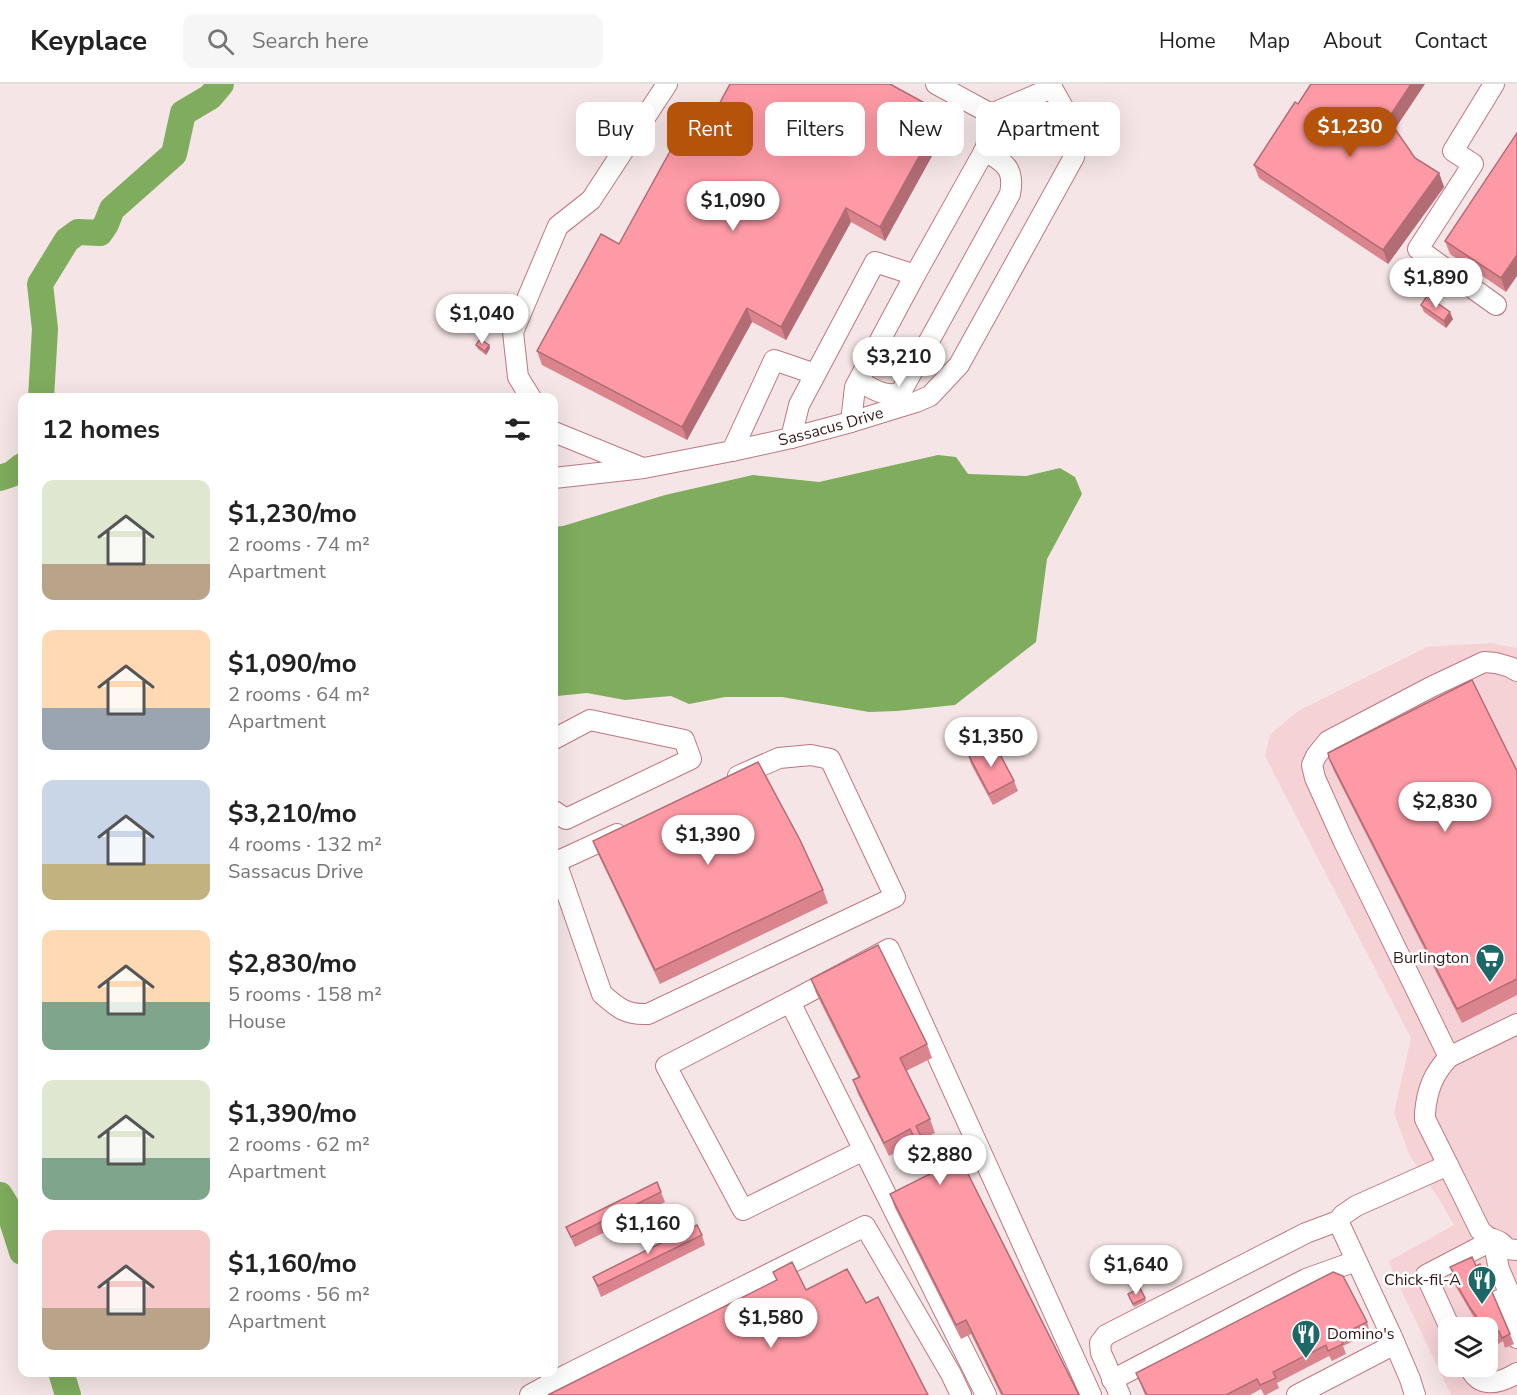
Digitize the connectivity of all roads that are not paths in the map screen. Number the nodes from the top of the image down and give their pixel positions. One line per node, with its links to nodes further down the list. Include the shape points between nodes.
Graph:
1 (667, 84): 13 (street, via 591,200 558,226 513,332 518,377)
2 (936, 84): 6 (street)
3 (1494, 84): 10 (street, via 1453,151 1473,164 1418,249)
4 (1051, 86): 5 (street); 14 (street, Sassacus Drive, via 1073,129 1074,157 959,365 924,400)
5 (1017, 102)
6 (976, 106)
7 (981, 156): 9 (street)
8 (993, 156): 12 (street, via 1009,168 1010,194 901,392 882,393)
9 (915, 275): 11 (street, via 875,262); 12 (street)
10 (1496, 304)
11 (815, 374): 16 (street, via 799,405); 17 (street, via 774,360)
12 (859, 381): 14 (street)
13 (528, 393)
14 (851, 422): 16 (street, Sassacus Drive)
15 (558, 434): 18 (street)
16 (791, 438): 17 (street, Sassacus Drive)
17 (732, 451): 18 (street, Sassacus Drive)
18 (644, 468): 19 (street, Sassacus Drive)
19 (558, 478)
20 (1517, 671): 29 (street, via 1484,662 1328,741 1312,765 1343,840)
21 (558, 737): 23 (street, via 590,720 684,740 691,759 566,819)
22 (726, 783): 26 (street, via 779,758 812,755 830,759 895,897 648,1014 636,1014 616,1007 602,994)
23 (558, 814)
24 (630, 827): 25 (street)
25 (558, 860)
26 (558, 869)
27 (790, 1002): 30 (street); 30 (street, via 666,1066 743,1210); 48 (street, via 890,949)
28 (1517, 1024): 29 (street)
29 (1449, 1058): 31 (street, via 1432,1079 1425,1113)
30 (864, 1150): 47 (street)
31 (1448, 1165): 32 (street, via 1356,1206); 33 (street, via 1480,1230)
32 (1338, 1221): 34 (street); 44 (street, via 1306,1233 1106,1335 1100,1343 1101,1353)
33 (1500, 1246): 35 (street); 36 (street, via 1426,1275); 37 (street, via 1443,1274 1441,1283); 38 (street, via 1492,1276)
34 (1356, 1261): 39 (street); 44 (street, via 1306,1279)
35 (1517, 1311)
36 (1445, 1317)
37 (1457, 1317)
38 (1517, 1338)
39 (1395, 1344): 49 (street); 50 (street)
40 (1517, 1360): 41 (street)
41 (1498, 1370)
42 (1517, 1372): 43 (street, via 1487,1383)
43 (1476, 1377)
44 (1116, 1388)
45 (530, 1395): 46 (street, via 865,1226)
46 (961, 1395)
47 (986, 1395)
48 (1091, 1395)
49 (1297, 1395)
50 (1415, 1395)

